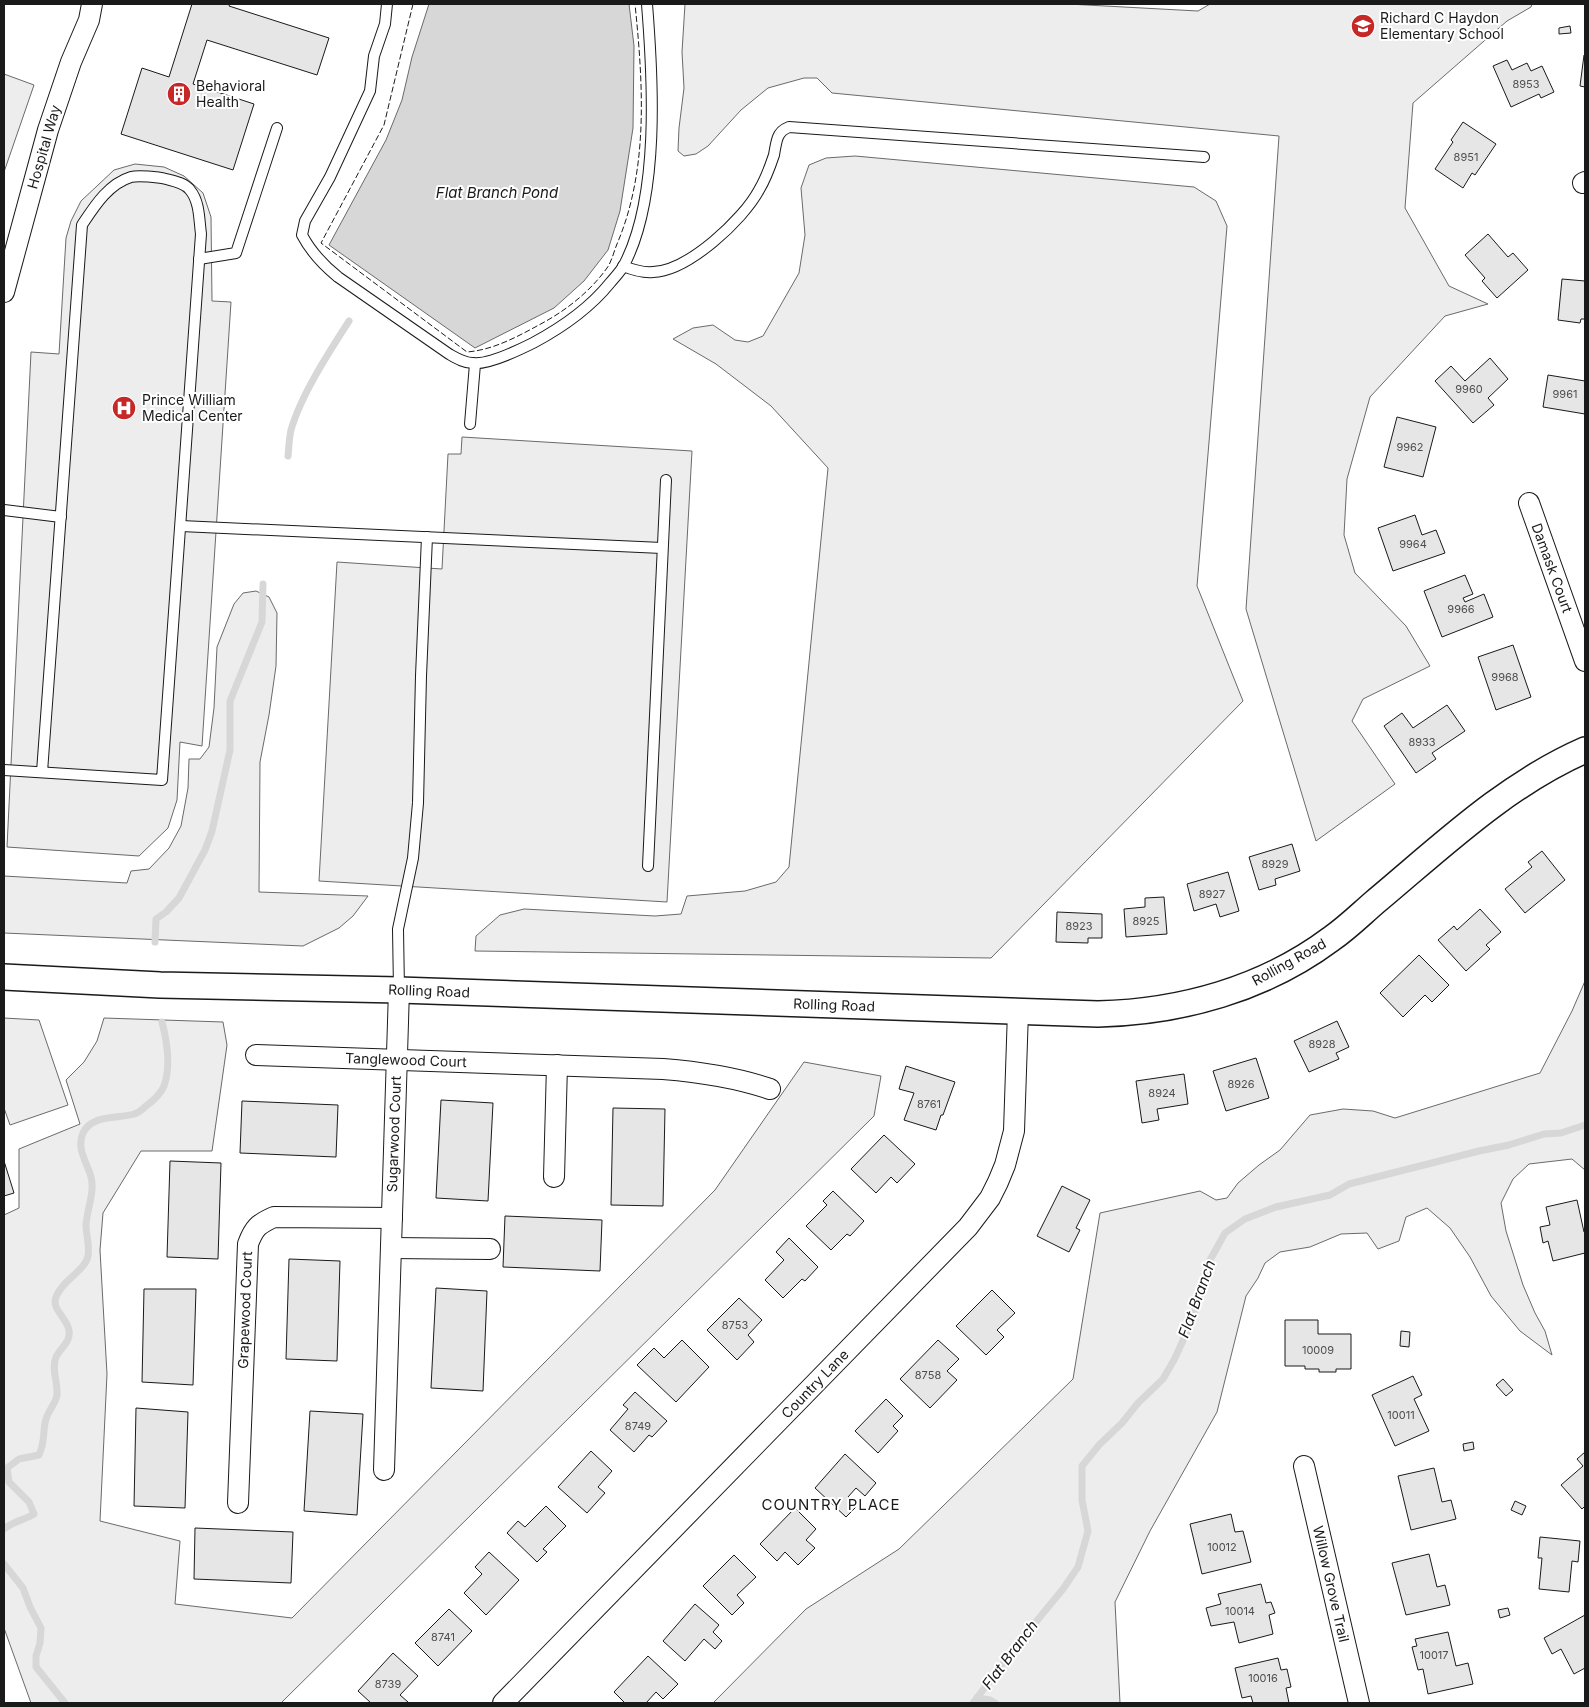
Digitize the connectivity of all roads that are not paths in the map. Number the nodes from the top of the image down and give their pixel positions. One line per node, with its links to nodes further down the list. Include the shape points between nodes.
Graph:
1 (92, 4): 8 (street, Hospital Way, via 48,130)
2 (387, 4): 9 (lane, via 385,24 374,56 370,91 330,177 305,220 302,235 320,263 338,277 449,354)
3 (648, 4): 7 (lane, via 651,127 648,171 642,211)
4 (277, 128): 6 (lane, via 236,253)
5 (1204, 157): 7 (lane, via 789,127 778,137 759,190 733,224 674,267 654,272)
6 (199, 259): 14 (lane, via 201,234 197,201 189,188 177,182 132,177 114,186 95,204 82,225); 15 (lane)
7 (624, 266): 9 (lane, via 597,299 570,322 513,353)
8 (4, 289)
9 (475, 364): 10 (lane)
10 (470, 424)
11 (666, 480): 17 (lane)
12 (1529, 503): 18 (street, Damask Court)
13 (4, 510): 14 (lane)
14 (61, 517): 21 (lane)
15 (181, 526): 16 (lane); 21 (lane, via 162,780)
16 (427, 537): 17 (lane); 24 (lane, via 418,803 413,858 398,929)
17 (662, 548): 22 (lane)
18 (1585, 660)
19 (1585, 750): 25 (street, Rolling Road, via 1523,783 1480,813 1331,939 1292,964 1251,984 1198,1001 1125,1013)
20 (4, 770): 21 (lane)
21 (42, 772)
22 (648, 866)
23 (4, 977): 24 (street, Rolling Road, via 160,985)
24 (399, 990): 25 (street, Rolling Road); 27 (street, Sugarwood Court)
25 (1018, 1011): 37 (street, Country Lane, via 1014,1130 1005,1165 980,1212)
26 (256, 1055): 27 (street, Tanglewood Court)
27 (396, 1060): 28 (street, Tanglewood Court); 31 (street, Sugarwood Court)
28 (557, 1065): 29 (street, Tanglewood Court, via 694,1072); 30 (street)
29 (770, 1089)
30 (554, 1177)
31 (392, 1218): 32 (street, Sugarwood Court); 36 (street, Grapewood Court, via 274,1217 253,1231 248,1244)
32 (391, 1248): 33 (street); 35 (street, Sugarwood Court)
33 (490, 1249)
34 (1304, 1466): 38 (street, Willow Grove Trail)
35 (384, 1470)
36 (238, 1503)
37 (503, 1703)
38 (1359, 1703)

